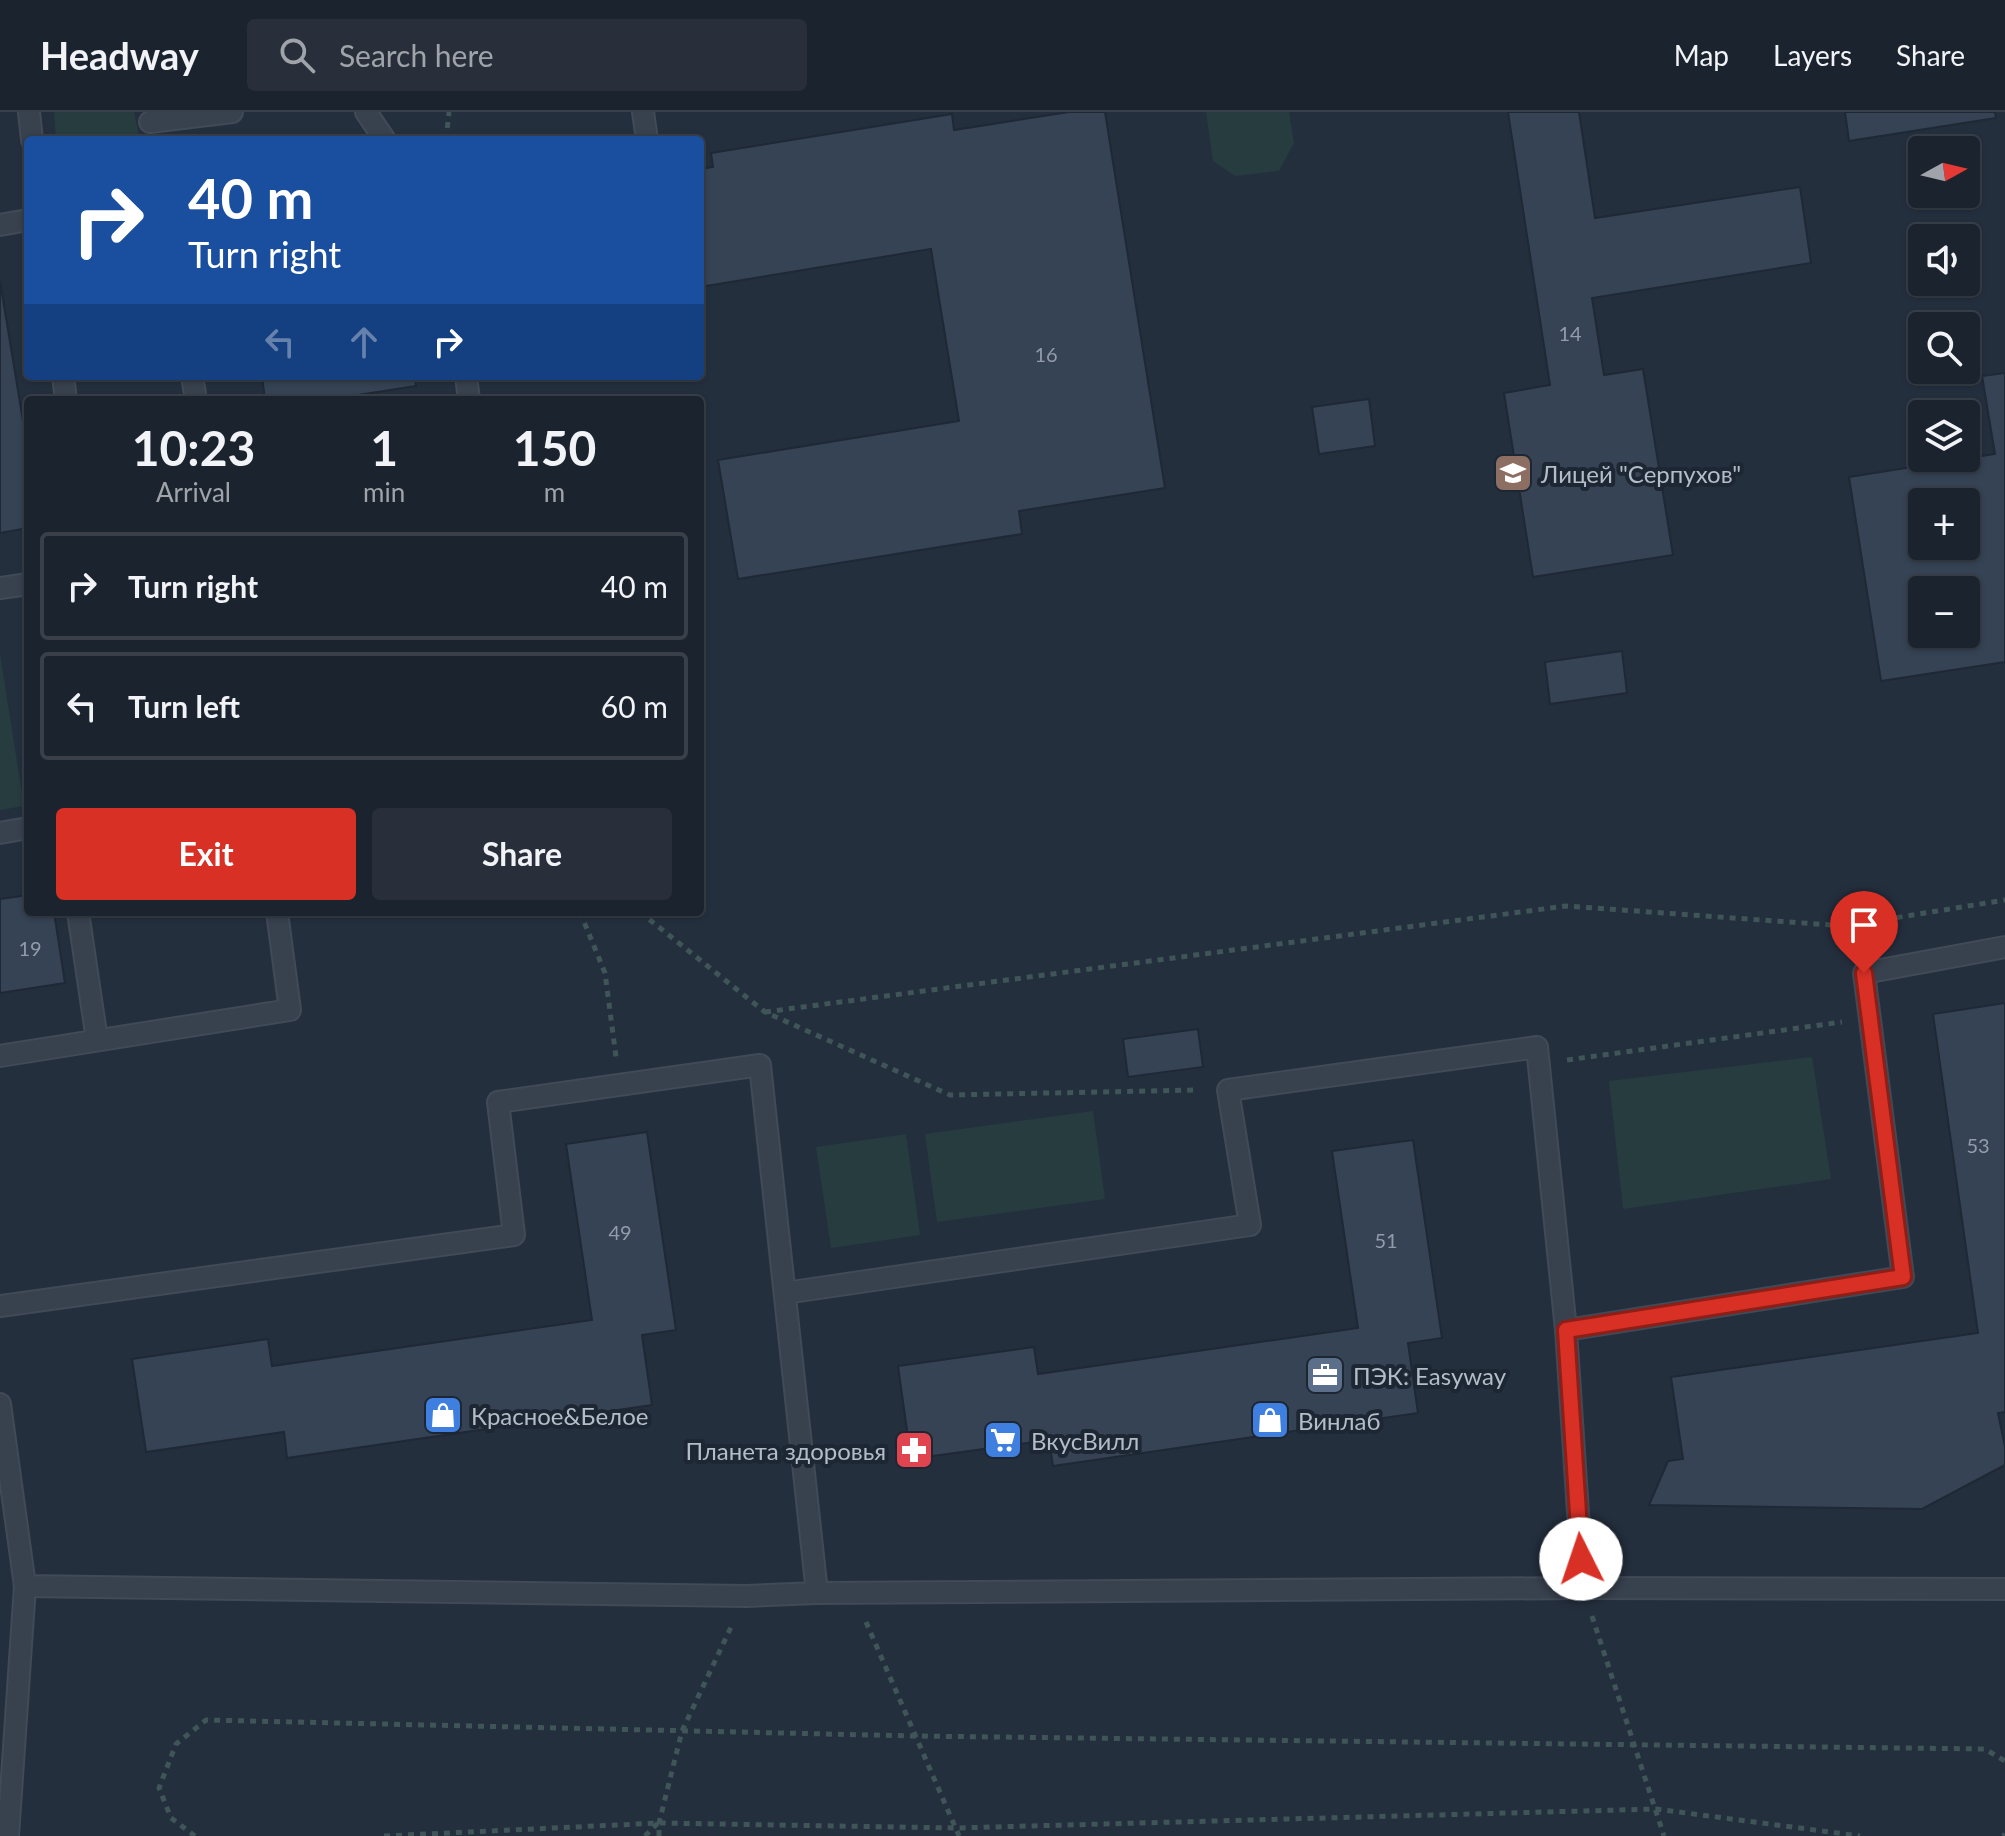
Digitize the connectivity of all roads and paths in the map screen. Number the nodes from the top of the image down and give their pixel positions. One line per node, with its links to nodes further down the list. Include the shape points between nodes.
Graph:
1 (29, 112): 7 (lane)
2 (232, 112): 6 (lane)
3 (366, 112): 8 (lane)
4 (449, 112): 9 (path)
5 (643, 112): 10 (lane)
6 (150, 125)
7 (32, 136)
8 (382, 136)
9 (446, 136)
10 (646, 136)
11 (24, 221): 12 (lane)
12 (0, 225)
13 (24, 585): 14 (lane)
14 (0, 588)
15 (24, 829): 16 (lane)
16 (0, 833)
17 (2005, 900): 23 (path, via 1845,926 1566,906)
18 (79, 916): 25 (lane)
19 (278, 916): 25 (lane, via 290,1010)
20 (582, 916): 28 (path, via 605,973)
21 (645, 916): 23 (path)
22 (2005, 947): 24 (lane, via 1864,973)
23 (765, 1012): 29 (path, via 950,1095)
24 (1871, 1018): 27 (path); 32 (lane, via 1903,1277)
25 (97, 1040): 26 (lane)
26 (0, 1056)
27 (1538, 1064): 29 (lane, via 1537,1047); 32 (lane)
28 (620, 1085): 30 (lane, via 760,1065); 31 (lane, via 498,1102 514,1235)
29 (1228, 1090): 30 (lane, via 1250,1225)
30 (785, 1293): 38 (lane)
31 (0, 1306)
32 (1566, 1330): 35 (lane)
33 (0, 1404): 34 (lane)
34 (25, 1586): 39 (lane); 47 (lane)
35 (1583, 1588): 36 (lane); 37 (lane); 42 (path)
36 (2005, 1589)
37 (853, 1592): 38 (lane); 41 (path)
38 (817, 1593): 39 (lane)
39 (747, 1596): 40 (path)
40 (682, 1731): 41 (path); 45 (path); 48 (path, via 206,1720 176,1744 159,1788 171,1818)
41 (915, 1736): 42 (path); 46 (path)
42 (1632, 1743): 43 (path, via 1985,1749); 44 (path)
43 (2005, 1761)
44 (1656, 1809): 46 (path); 53 (path); 54 (path)
45 (659, 1823): 46 (path); 49 (path); 50 (path); 51 (path)
46 (956, 1828): 52 (path)
47 (8, 1836)
48 (195, 1836)
49 (384, 1836)
50 (645, 1836)
51 (659, 1836)
52 (959, 1836)
53 (1664, 1836)
54 (1860, 1836)

